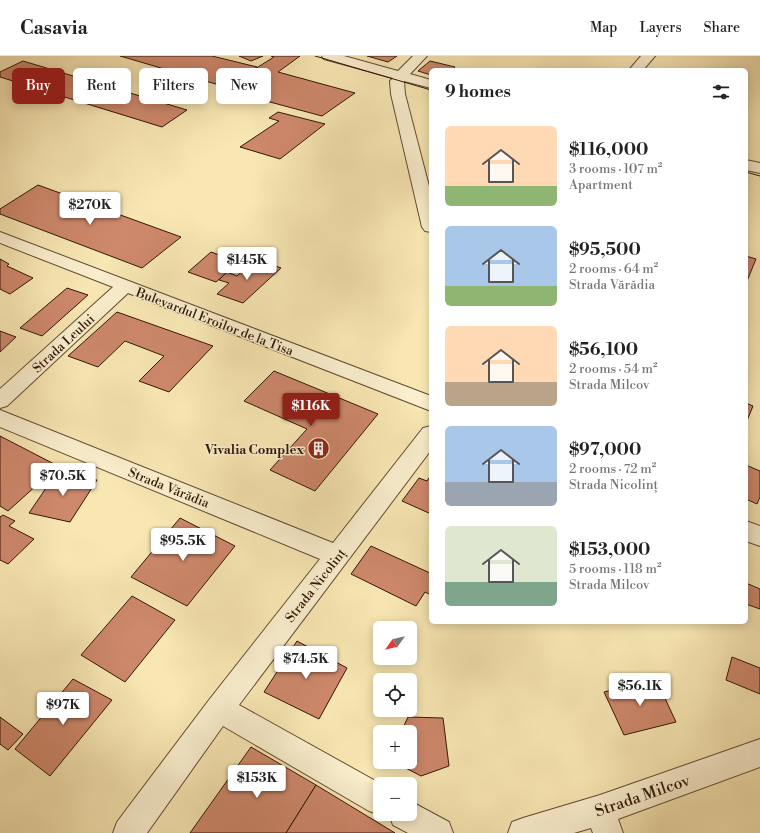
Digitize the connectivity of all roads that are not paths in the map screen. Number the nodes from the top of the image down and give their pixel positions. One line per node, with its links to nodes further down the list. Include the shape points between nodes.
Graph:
1 (329, 56): 5 (street)
2 (420, 56): 5 (street)
3 (648, 56): 4 (street)
4 (638, 68)
5 (400, 77): 6 (street); 9 (street, via 397,81 401,113)
6 (429, 84)
7 (748, 165): 8 (street)
8 (760, 168)
9 (429, 219)
10 (0, 237): 11 (street, Bulevardul Eroilor de la Tisa)
11 (125, 286): 12 (street, Strada Leului); 13 (street, Bulevardul Eroilor de la Tisa)
12 (0, 401)
13 (429, 403)
14 (0, 418): 18 (street, Strada Vărădia)
15 (429, 437): 18 (street, Strada Nicolinț)
16 (748, 532): 17 (street)
17 (760, 536)
18 (338, 556): 19 (street, Strada Nicolinț)
19 (219, 709): 21 (street); 24 (street, Strada Nicolinț)
20 (760, 753): 23 (street, Strada Milcov)
21 (373, 796)
22 (417, 821): 25 (street)
23 (604, 821): 26 (street, Strada Milcov)
24 (128, 833)
25 (438, 833)
26 (523, 833)

